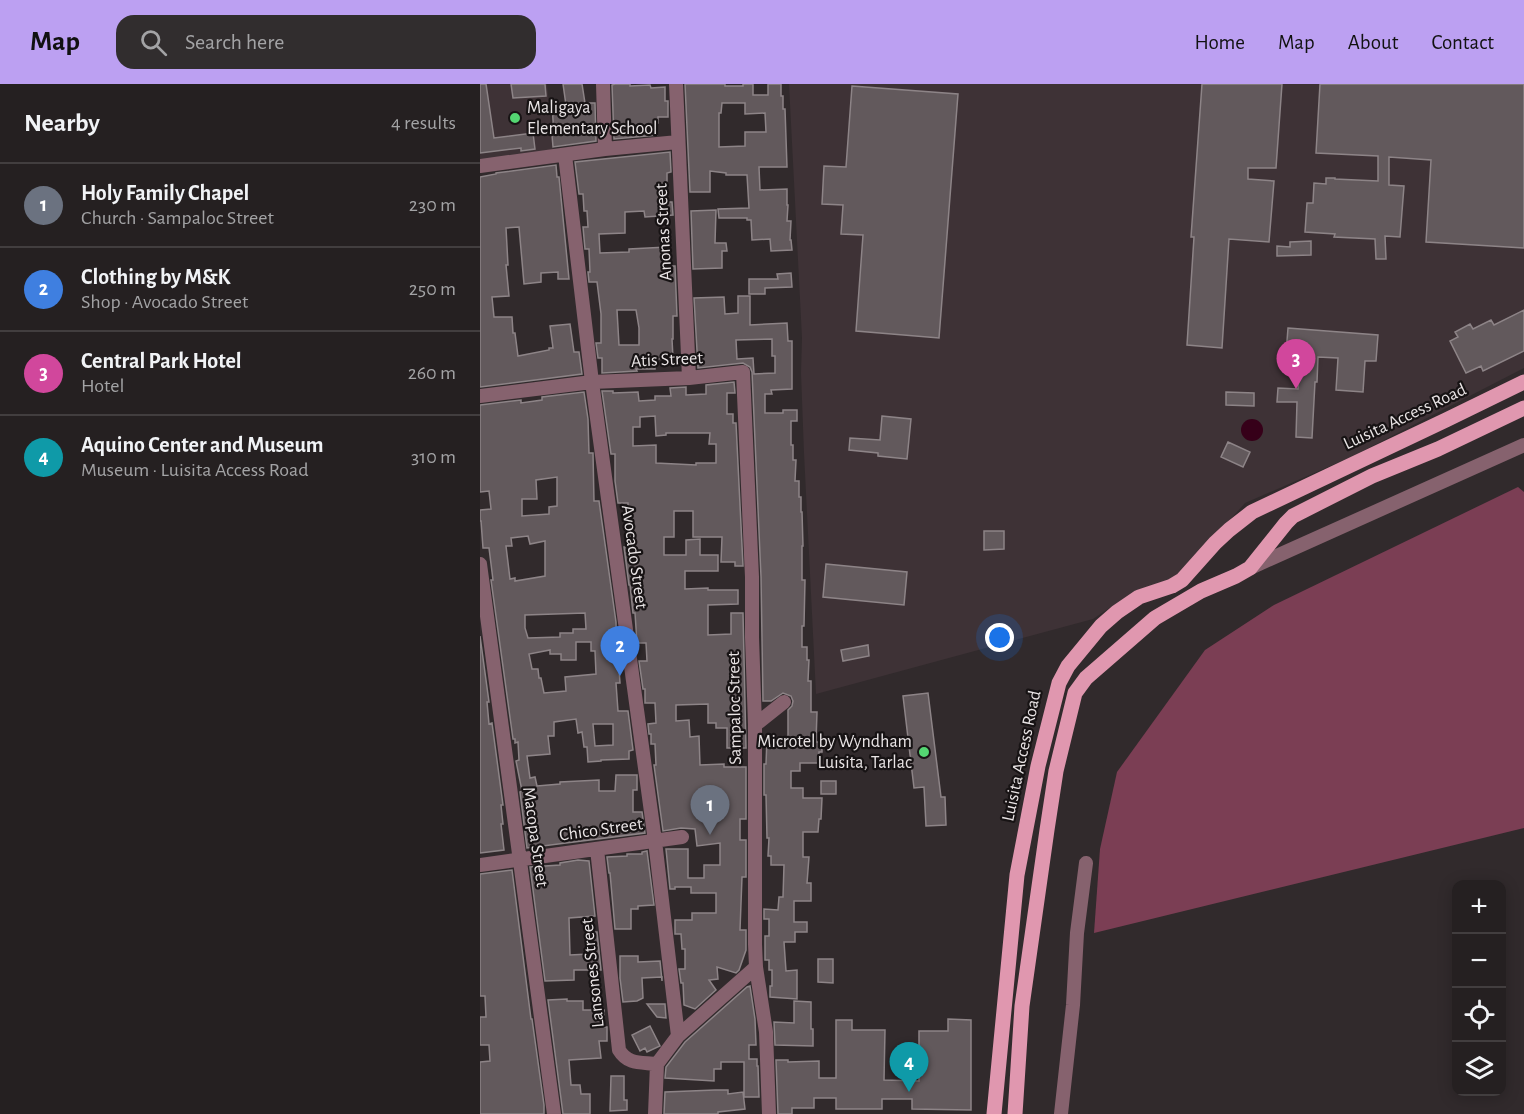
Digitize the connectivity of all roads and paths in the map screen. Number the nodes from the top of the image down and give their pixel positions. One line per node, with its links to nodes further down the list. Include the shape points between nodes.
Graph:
1 (603, 84): 4 (street)
2 (676, 84): 3 (street, Anonas Street)
3 (678, 142): 4 (street); 8 (street, Anonas Street)
4 (606, 149): 5 (street)
5 (565, 154): 6 (street); 9 (street, Avocado Street)
6 (480, 166)
7 (743, 372): 8 (street, Atis Street); 17 (street, Sampaloc Street)
8 (689, 378): 9 (street, Atis Street)
9 (592, 382): 11 (street, Atis Street); 19 (street, Avocado Street)
10 (1524, 382): 30 (main road, Luisita Access Road, via 1252,512 1182,580 1139,597 1117,612 1068,666 1053,704 1017,875)
11 (480, 396)
12 (1524, 408): 15 (main road, Luisita Access Road, via 1293,516)
13 (1524, 445): 15 (street)
14 (480, 564): 21 (street, Macopa Street)
15 (1250, 568): 31 (main road, Luisita Access Road, via 1155,618 1086,678 1075,693 1047,830 1022,1006)
16 (784, 702): 17 (street)
17 (755, 725): 24 (street, Sampaloc Street)
18 (682, 837): 19 (street, Chico Street)
19 (656, 841): 20 (street, Chico Street); 25 (street, Avocado Street)
20 (597, 849): 21 (street, Chico Street); 26 (street, Lansones Street, via 619,1050 630,1061)
21 (520, 859): 23 (street, Chico Street); 27 (street, Macopa Street)
22 (1086, 863): 32 (street)
23 (480, 865)
24 (756, 967): 25 (street); 29 (street, Sampaloc Street, via 766,1032)
25 (678, 1036): 26 (street)
26 (657, 1064): 28 (street)
27 (554, 1114)
28 (655, 1114)
29 (769, 1114)
30 (994, 1114)
31 (1015, 1114)
32 (1061, 1114)

